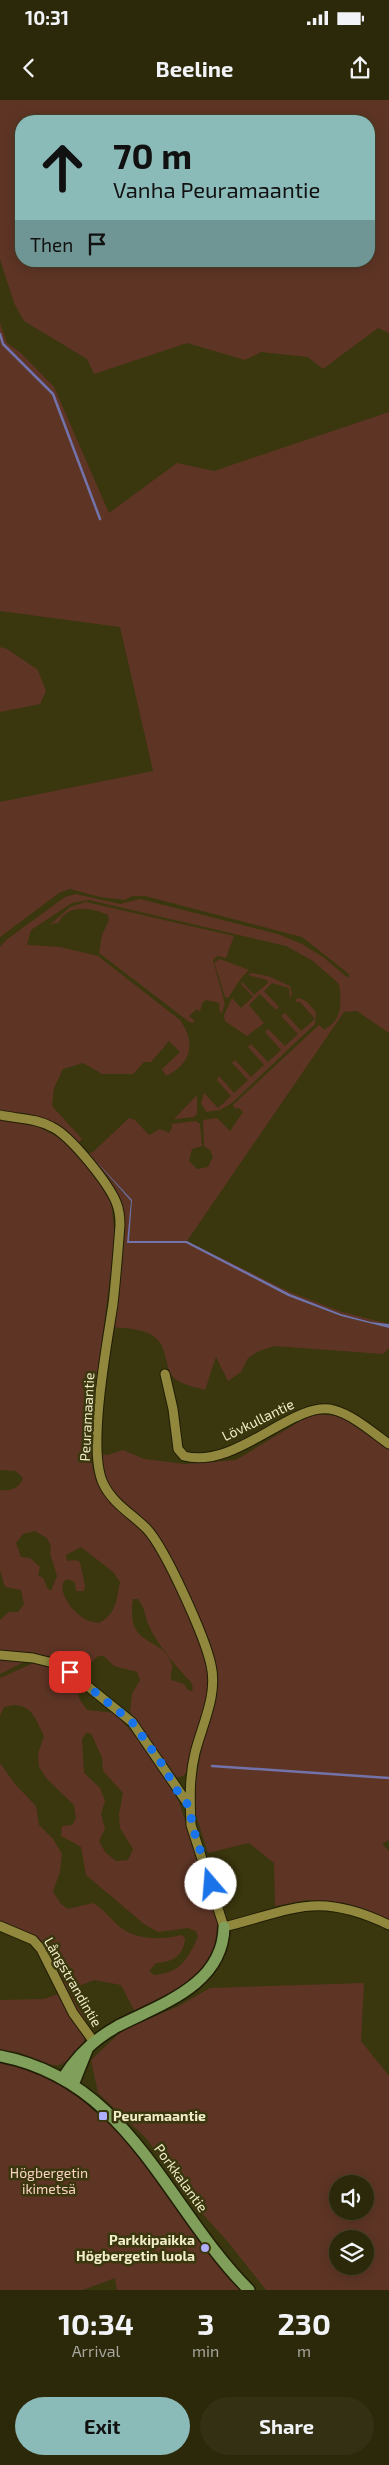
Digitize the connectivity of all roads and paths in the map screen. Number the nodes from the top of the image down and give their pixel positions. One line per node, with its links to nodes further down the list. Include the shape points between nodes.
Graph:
1 (0, 1115): 5 (street, Peuramaantie, via 31,1119 52,1126 68,1137 109,1190 119,1212 97,1464 113,1499 148,1530 161,1549 205,1644 213,1686 195,1752)
2 (165, 1374): 3 (street, Lövkullantie, via 178,1449 184,1456 200,1458 223,1453 316,1408 339,1412)
3 (389, 1444)
4 (0, 1655): 6 (street, via 45,1661 70,1672 132,1722)
5 (191, 1781): 6 (street); 7 (street, Peuramaantie)
6 (174, 1785): 7 (street)
7 (190, 1807): 10 (street, Peuramaantie, via 192,1825)
8 (389, 1925): 10 (street, via 365,1914 324,1904 266,1914)
9 (0, 1926): 11 (street, Långstrandintie, via 33,1940 41,1949)
10 (224, 1927): 11 (street, via 217,1958 197,1983 159,2007 117,2027)
11 (91, 2046): 13 (street, via 75,2060); 14 (street)
12 (0, 2056): 13 (street, Porkkalantie)
13 (63, 2078): 14 (street, Porkkalantie)
14 (73, 2085): 15 (street, Porkkalantie, via 122,2126 143,2150 198,2227)
15 (250, 2290)

